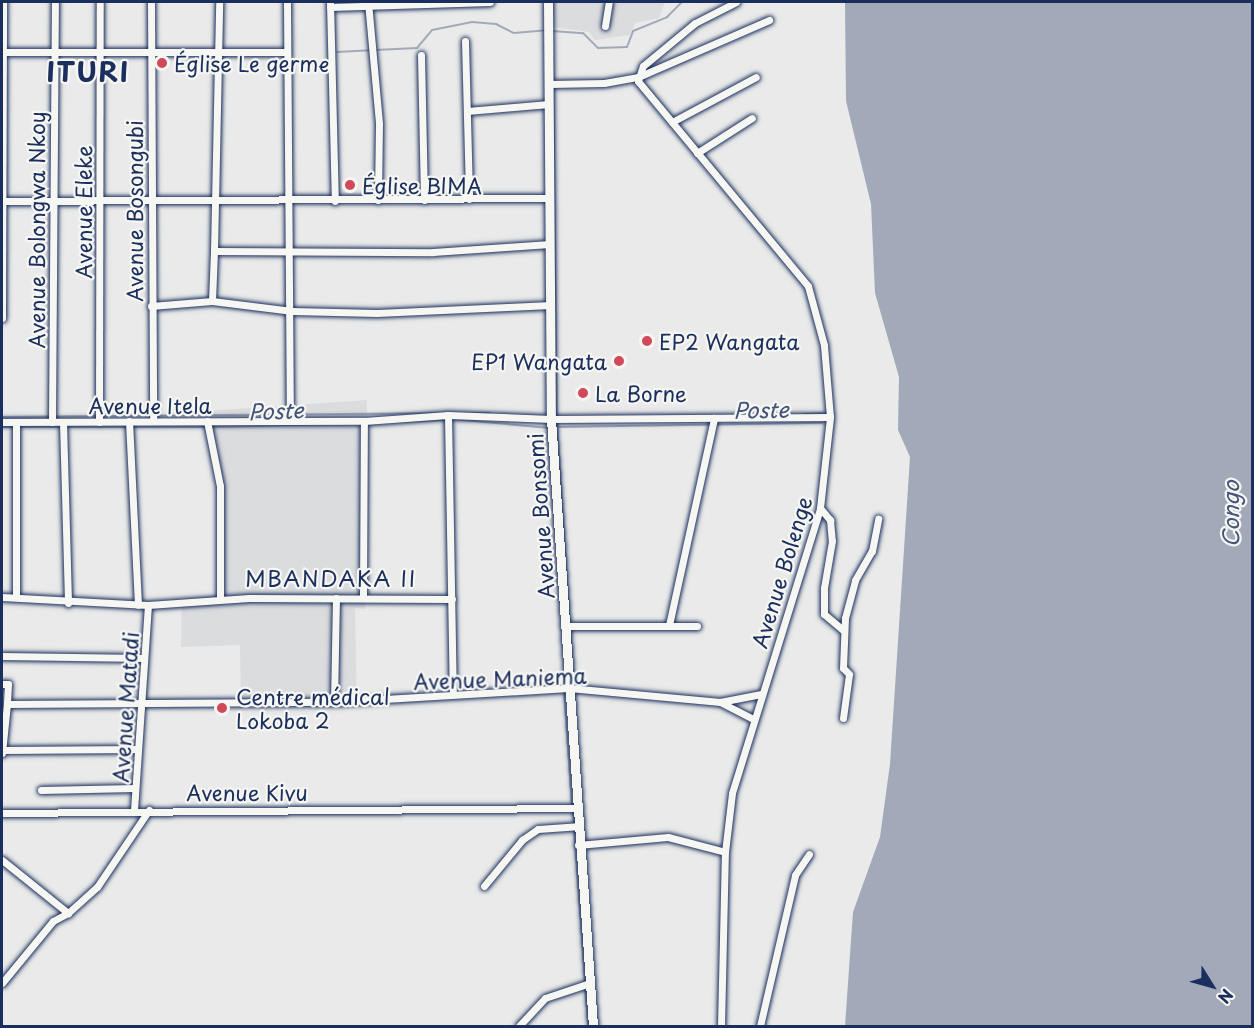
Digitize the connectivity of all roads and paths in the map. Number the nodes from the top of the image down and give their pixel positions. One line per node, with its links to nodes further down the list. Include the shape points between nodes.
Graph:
1 (3, 2): 18 (street)
2 (55, 2): 19 (street, Avenue Bolongwa Nkoy)
3 (100, 2): 20 (street, Avenue Eleke)
4 (151, 2): 17 (street, Avenue Bosongubi)
5 (219, 2): 16 (street)
6 (287, 2): 21 (street)
7 (368, 2): 8 (street); 12 (street); 33 (street, via 379,124)
8 (490, 2)
9 (548, 2): 25 (main road, Avenue Bonsomi)
10 (609, 2): 14 (street)
11 (736, 2): 23 (street, via 695,24 643,66)
12 (330, 4): 37 (street)
13 (769, 20): 23 (street)
14 (605, 26)
15 (465, 41): 27 (street)
16 (220, 50): 17 (street); 21 (street); 40 (street)
17 (150, 51): 20 (street); 39 (street, Avenue Bosongubi)
18 (2, 52): 19 (street); 35 (street)
19 (54, 52): 20 (street); 36 (street, Avenue Bolongwa Nkoy)
20 (99, 52): 38 (street, Avenue Eleke)
21 (287, 52): 41 (street)
22 (421, 55): 34 (street)
23 (638, 77): 25 (street, via 604,83); 29 (street, Avenue Bolenge)
24 (756, 77): 29 (street)
25 (549, 84): 26 (main road, Avenue Bonsomi)
26 (549, 104): 27 (street); 31 (main road, Avenue Bonsomi)
27 (467, 111): 32 (street)
28 (753, 118): 30 (street)
29 (672, 122): 30 (street, Avenue Bolenge)
30 (697, 153): 51 (street, Avenue Bolenge, via 808,286 824,345)
31 (550, 198): 32 (street); 42 (main road, Avenue Bonsomi)
32 (469, 199): 34 (street)
33 (378, 200): 34 (street); 37 (street)
34 (424, 200)
35 (2, 201): 36 (street); 49 (street)
36 (53, 201): 38 (street); 61 (street, Avenue Bolongwa Nkoy)
37 (335, 201): 41 (street)
38 (100, 202): 39 (street); 63 (street, Avenue Eleke)
39 (151, 202): 40 (street); 47 (street, Avenue Bosongubi)
40 (215, 202): 41 (street); 43 (street)
41 (288, 202): 44 (street)
42 (550, 244): 44 (street, via 432,252); 46 (main road, Avenue Bonsomi)
43 (214, 251): 44 (street); 45 (street)
44 (289, 253): 48 (street)
45 (212, 301): 47 (street); 48 (street)
46 (550, 305): 48 (street, via 377,313); 53 (main road, Avenue Bonsomi)
47 (151, 306): 57 (street, Avenue Bosongubi)
48 (292, 311): 58 (street)
49 (2, 318)
50 (448, 415): 53 (street, Avenue Itela); 55 (street, Avenue Itela); 71 (street)
51 (830, 417): 52 (street, Avenue Itela); 64 (street, Avenue Bolenge)
52 (714, 418): 53 (street, Avenue Itela); 75 (street)
53 (551, 419): 76 (main road, Avenue Bonsomi)
54 (207, 420): 57 (street, Avenue Itela); 58 (street, Avenue Itela); 70 (street, via 220,486)
55 (364, 420): 58 (street, Avenue Itela); 68 (street)
56 (129, 421): 57 (street, Avenue Itela); 63 (street, Avenue Itela); 73 (street)
57 (153, 421)
58 (290, 421)
59 (2, 422): 60 (street, Avenue Itela)
60 (15, 422): 61 (street, Avenue Itela); 67 (street)
61 (52, 422): 62 (street, Avenue Itela)
62 (63, 422): 63 (street, Avenue Itela); 72 (street)
63 (99, 422)
64 (820, 508): 78 (street, via 830,520 832,541 824,614); 84 (street, Avenue Bolenge)
65 (878, 519): 78 (street, via 872,550 855,580)
66 (2, 597): 67 (street)
67 (16, 597): 72 (street)
68 (363, 597): 69 (street); 71 (street)
69 (336, 598): 70 (street); 86 (street)
70 (220, 599): 74 (street)
71 (452, 599): 83 (street)
72 (68, 603): 73 (street)
73 (138, 605): 74 (street)
74 (148, 605): 80 (street, Avenue Matadi)
75 (669, 625): 76 (street); 77 (street)
76 (566, 626): 82 (main road, Avenue Bonsomi)
77 (697, 626)
78 (844, 631): 90 (street, via 843,668 849,674)
79 (2, 657): 80 (street)
80 (144, 658): 85 (street, Avenue Matadi)
81 (2, 684): 88 (street, via 8,684)
82 (569, 688): 83 (street, Avenue Maniema); 87 (street, Avenue Maniema); 95 (main road, Avenue Bonsomi)
83 (453, 694): 86 (street, Avenue Maniema)
84 (761, 694): 87 (street); 89 (street, Avenue Bolenge)
85 (141, 701): 86 (street, Avenue Maniema); 88 (street, Avenue Maniema); 91 (street, Avenue Matadi)
86 (334, 702)
87 (720, 702): 89 (street)
88 (7, 704): 92 (street)
89 (753, 718): 101 (street, Avenue Bolenge, via 732,793)
90 (843, 718)
91 (137, 749): 92 (street); 93 (street, Avenue Matadi)
92 (2, 751)
93 (135, 788): 94 (street); 96 (street, Avenue Matadi)
94 (41, 790)
95 (576, 808): 97 (street, Avenue Kivu); 99 (main road, Avenue Bonsomi)
96 (134, 810): 97 (street, Avenue Kivu); 98 (street, Avenue Kivu)
97 (149, 810): 105 (street, via 96,887)
98 (2, 813)
99 (577, 826): 100 (main road, Avenue Bonsomi); 104 (street, via 538,829 522,840)
100 (578, 845): 101 (street, via 668,837); 107 (main road, Avenue Bonsomi)
101 (725, 852): 110 (street, Avenue Bolenge)
102 (809, 854): 111 (street, via 795,875)
103 (2, 860): 105 (street)
104 (484, 886)
105 (68, 914): 106 (street, via 53,921)
106 (2, 983)
107 (590, 983): 108 (street, via 545,998); 109 (main road, Avenue Bonsomi)
108 (519, 1026)
109 (593, 1026)
110 (720, 1026)
111 (760, 1026)

